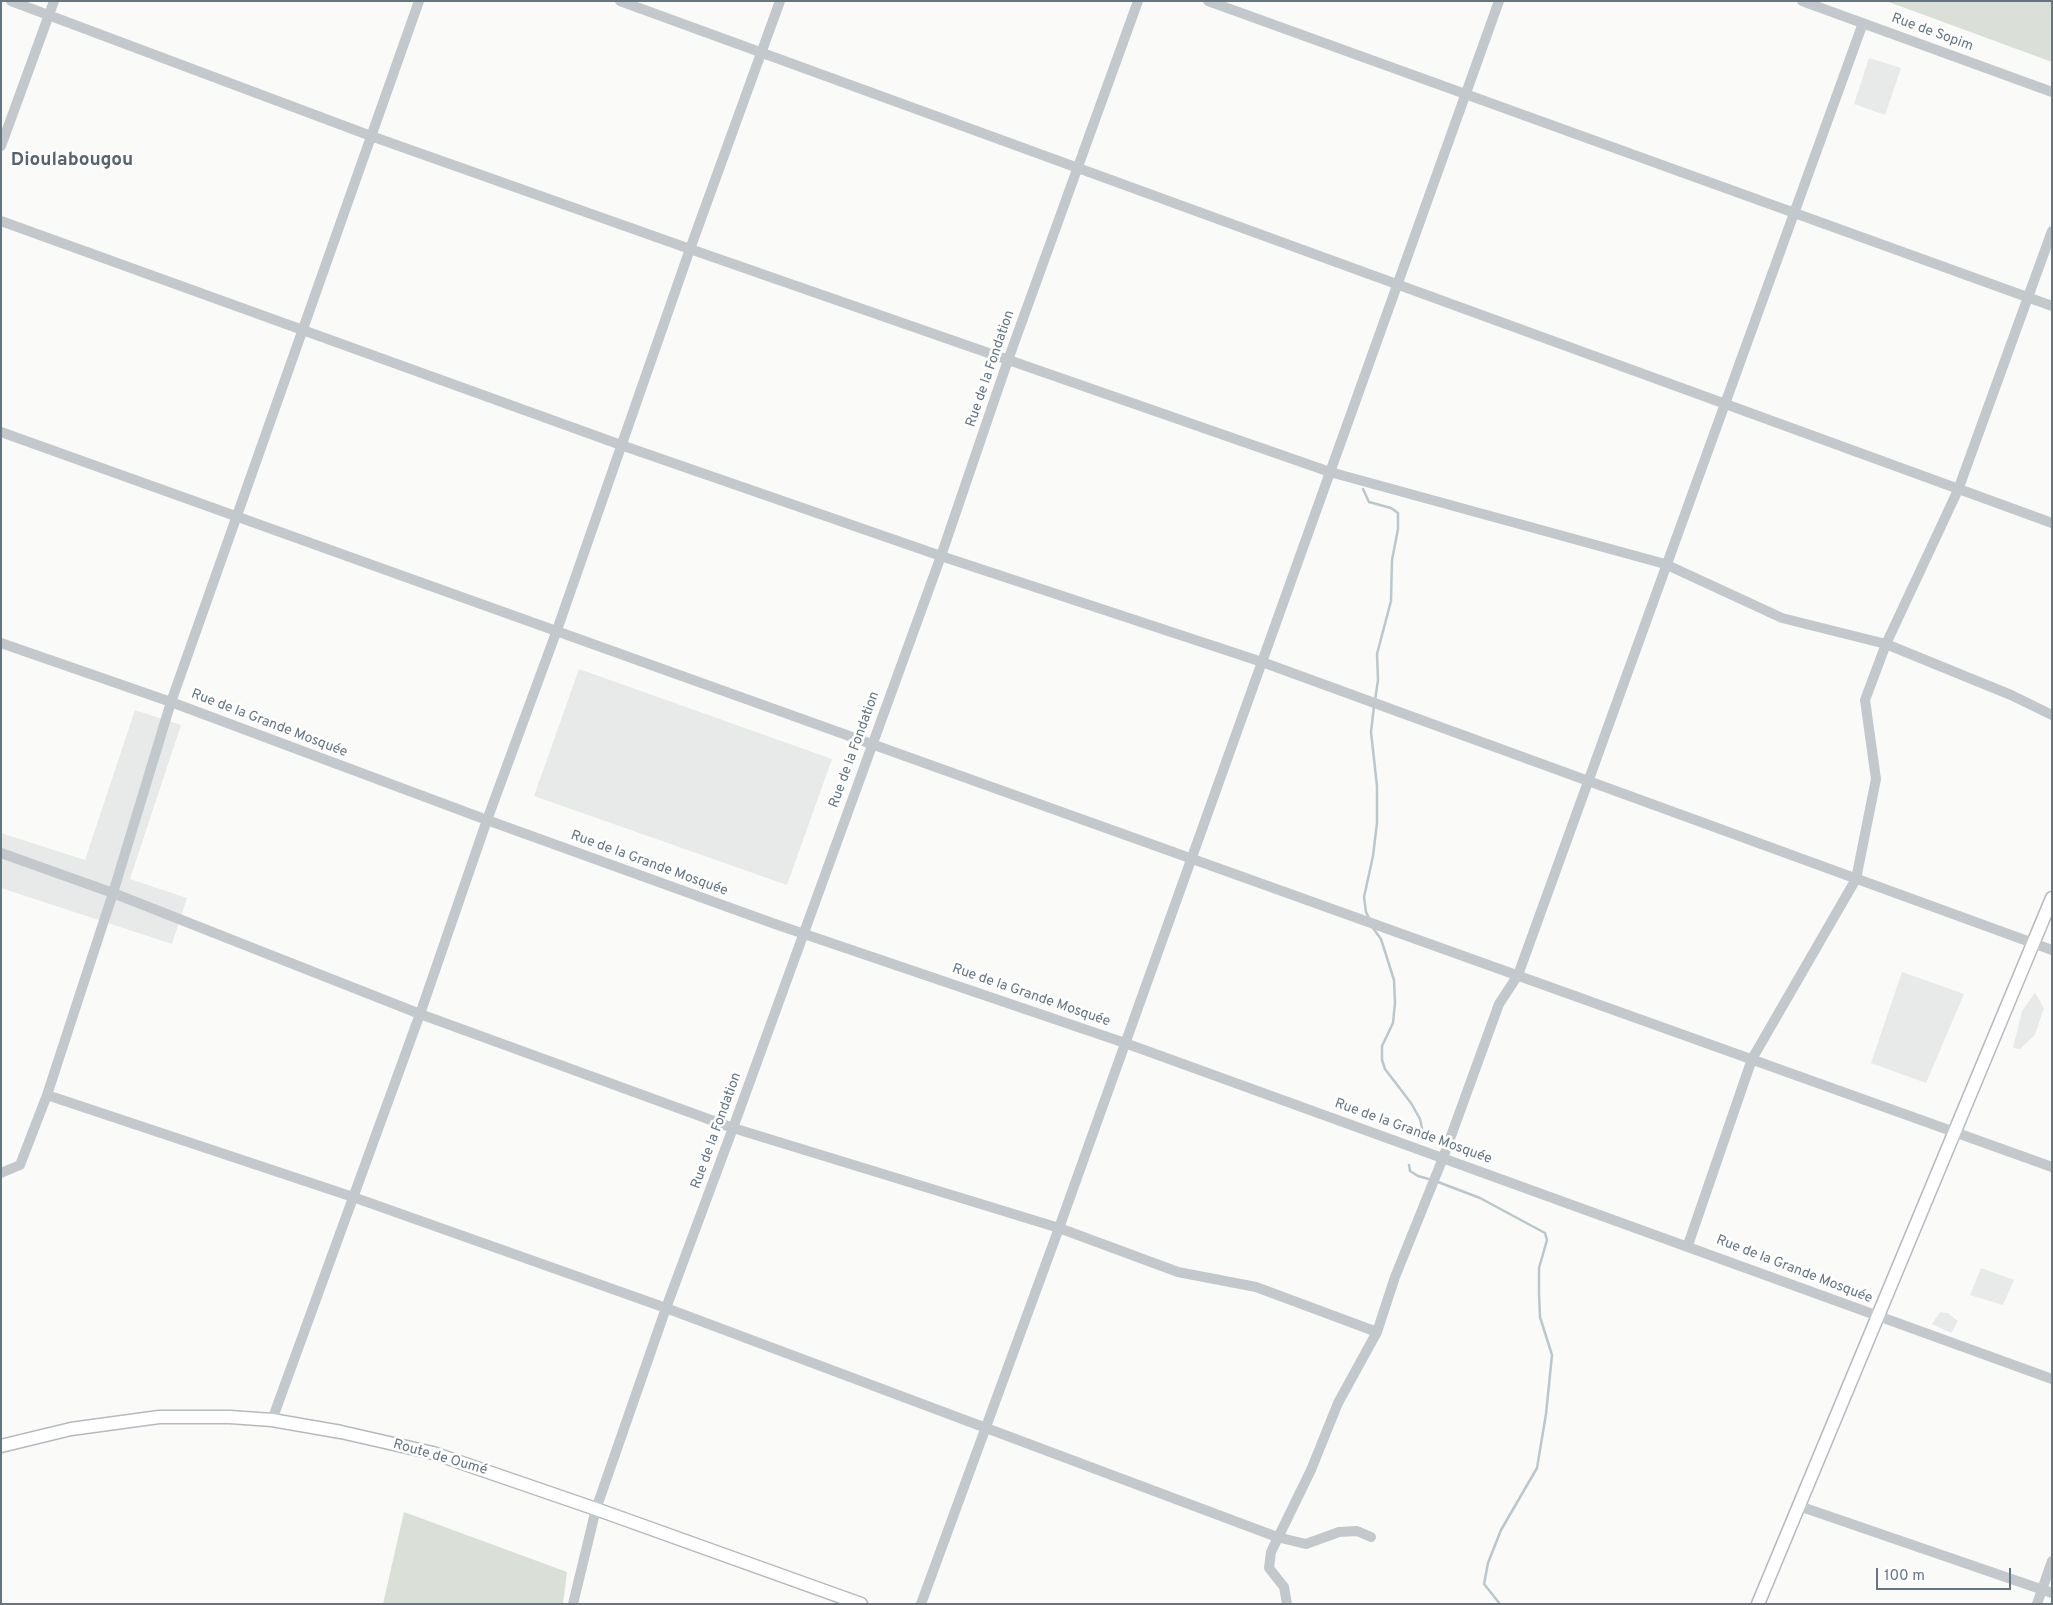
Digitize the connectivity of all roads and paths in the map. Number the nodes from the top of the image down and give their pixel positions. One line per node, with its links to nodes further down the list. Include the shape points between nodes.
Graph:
1 (11, 1): 10 (street)
2 (54, 1): 10 (street)
3 (419, 1): 15 (street)
4 (620, 1): 12 (street)
5 (780, 1): 12 (street)
6 (1138, 1): 17 (street, Rue de la Fondation)
7 (1208, 1): 14 (street)
8 (1499, 1): 14 (street)
9 (1802, 1): 11 (street, Rue de Sopim)
10 (49, 15): 15 (street); 16 (street)
11 (1863, 23): 13 (street, Rue de Sopim); 18 (street)
12 (762, 52): 17 (street); 21 (street)
13 (2052, 92)
14 (1466, 94): 18 (street); 22 (street)
15 (372, 136): 21 (street); 25 (street)
16 (1, 146)
17 (1078, 168): 22 (street); 26 (street, Rue de la Fondation)
18 (1794, 213): 23 (street); 27 (street)
19 (1, 221): 25 (street)
20 (2052, 231): 23 (street)
21 (690, 249): 26 (street); 29 (street)
22 (1398, 284): 27 (street); 30 (street)
23 (2028, 297): 24 (street); 31 (street)
24 (2052, 306)
25 (302, 331): 29 (street); 32 (street)
26 (1008, 360): 30 (street); 34 (street, Rue de la Fondation)
27 (1726, 402): 31 (street); 35 (street)
28 (1, 432): 32 (street)
29 (621, 445): 34 (street); 36 (street)
30 (1330, 472): 35 (street); 39 (street)
31 (1958, 490): 33 (street); 38 (street)
32 (237, 516): 36 (street); 40 (street)
33 (2052, 523)
34 (941, 556): 39 (street); 42 (street, Rue de la Fondation)
35 (1665, 564): 38 (street, via 1782,618); 43 (street)
36 (557, 630): 42 (street); 44 (street)
37 (1, 643): 40 (street, Rue de la Grande Mosquée)
38 (1886, 644): 41 (street); 47 (street, via 1865,700 1876,779)
39 (1262, 662): 43 (street); 46 (street)
40 (171, 702): 44 (street, Rue de la Grande Mosquée); 48 (street)
41 (2052, 715)
42 (872, 744): 46 (street); 50 (street, Rue de la Fondation)
43 (1589, 780): 47 (street); 53 (street)
44 (487, 820): 50 (street, Rue de la Grande Mosquée); 54 (street)
45 (1, 853): 48 (street)
46 (1192, 858): 53 (street); 55 (street)
47 (1856, 879): 51 (street); 56 (street)
48 (113, 893): 54 (street); 57 (street)
49 (2052, 898): 51 (main road)
50 (804, 934): 55 (street, Rue de la Grande Mosquée); 58 (street, Rue de la Fondation)
51 (2033, 944): 52 (street); 59 (main road)
52 (2052, 950)
53 (1518, 975): 56 (street); 60 (street, via 1499,1004)
54 (420, 1014): 58 (street); 63 (street)
55 (1125, 1043): 60 (street, Rue de la Grande Mosquée); 64 (street)
56 (1752, 1059): 59 (street); 65 (street)
57 (47, 1094): 62 (street, via 20,1165); 63 (street)
58 (734, 1128): 64 (street); 66 (street, Rue de la Fondation)
59 (1955, 1131): 61 (street); 67 (main road)
60 (1443, 1158): 65 (street, Rue de la Grande Mosquée); 68 (street, via 1395,1277)
61 (2052, 1167)
62 (1, 1173)
63 (353, 1197): 66 (street); 70 (street)
64 (1060, 1228): 68 (street, via 1178,1272 1256,1287); 71 (street)
65 (1688, 1246): 67 (street, Rue de la Grande Mosquée)
66 (666, 1308): 71 (street); 74 (street, Rue de la Fondation)
67 (1878, 1317): 69 (street, Rue de la Grande Mosquée); 73 (main road)
68 (1377, 1332): 75 (street, via 1338,1403 1311,1470)
69 (2052, 1379)
70 (272, 1420): 72 (main road, Route de Oumé, via 160,1418 71,1429); 74 (main road, Route de Oumé, via 433,1453)
71 (986, 1428): 75 (street); 81 (street)
72 (1, 1446)
73 (1799, 1506): 78 (street); 83 (main road)
74 (596, 1508): 79 (street, Rue de la Fondation); 80 (main road, Route de Oumé)
75 (1276, 1537): 76 (street, via 1306,1544 1339,1532 1357,1531); 82 (street, via 1268,1568 1284,1588)
76 (1371, 1537)
77 (2052, 1561): 78 (street)
78 (2047, 1591): 84 (street)
79 (573, 1604)
80 (862, 1604)
81 (921, 1604)
82 (1286, 1604)
83 (1758, 1604)
84 (2037, 1604)

